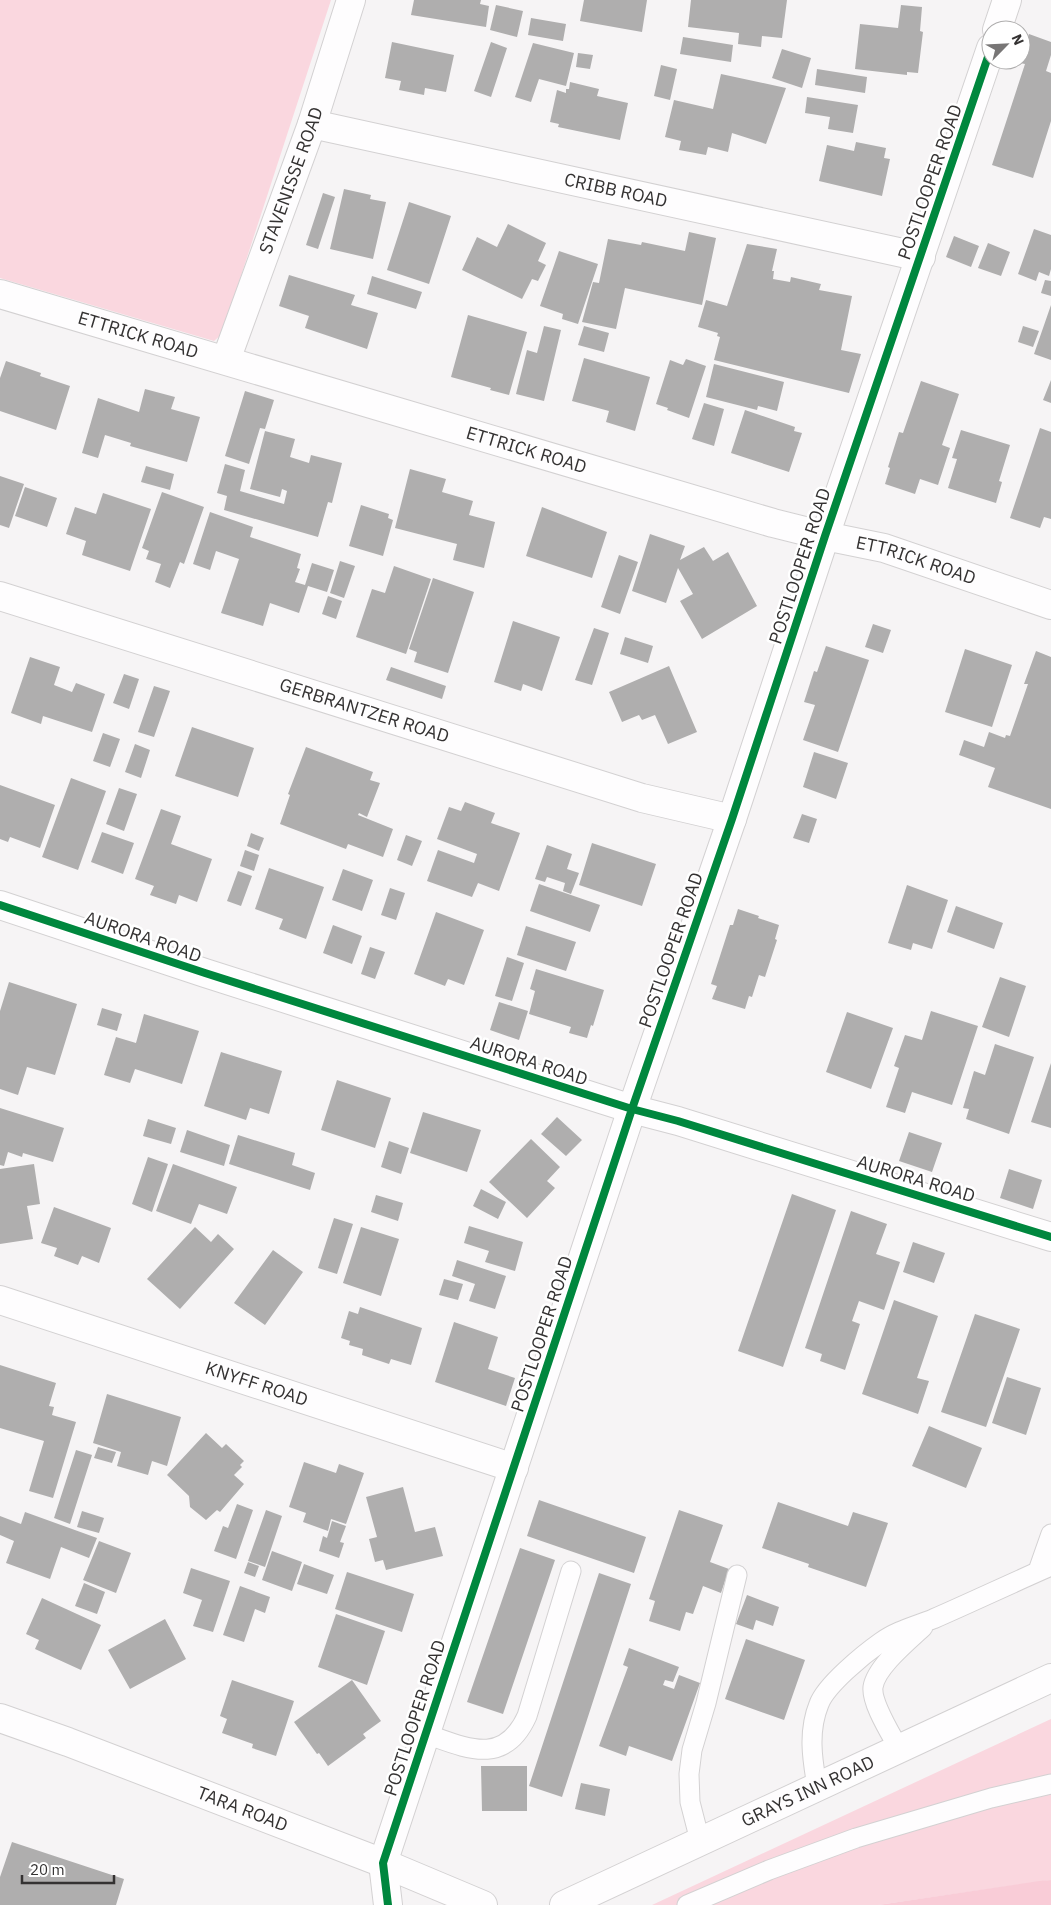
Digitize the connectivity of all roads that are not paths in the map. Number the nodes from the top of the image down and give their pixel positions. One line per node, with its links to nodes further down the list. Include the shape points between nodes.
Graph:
1 (351, 0): 5 (street, STAVENISSE ROAD)
2 (1007, 0): 3 (street)
3 (1000, 20)
4 (984, 70): 6 (street, POSTLOOPER ROAD)
5 (312, 124): 6 (street, CRIBB ROAD); 8 (street, STAVENISSE ROAD)
6 (921, 258): 9 (street, POSTLOOPER ROAD)
7 (0, 294): 8 (street, ETTRICK ROAD)
8 (226, 360): 9 (street, ETTRICK ROAD)
9 (825, 536): 11 (street, ETTRICK ROAD, via 884,548); 12 (street, POSTLOOPER ROAD)
10 (0, 596): 12 (street, GERBRANTZER ROAD, via 642,798)
11 (1051, 604)
12 (732, 820): 14 (street, POSTLOOPER ROAD)
13 (0, 905): 14 (street, AURORA ROAD, via 205,974)
14 (632, 1109): 15 (street, AURORA ROAD); 17 (street, POSTLOOPER ROAD)
15 (1051, 1237)
16 (0, 1300): 17 (street, KNYFF ROAD)
17 (514, 1468): 25 (street, POSTLOOPER ROAD)
18 (1051, 1534): 19 (lane)
19 (1044, 1569): 22 (lane)
20 (571, 1571): 25 (lane, via 527,1716 516,1735 502,1744 471,1750)
21 (737, 1575): 29 (lane, via 691,1758 690,1802)
22 (931, 1619): 26 (lane, via 889,1660 873,1688 875,1701); 28 (lane, via 881,1642 836,1681 820,1701 813,1721 811,1754)
23 (1051, 1678): 26 (street, GRAYS INN ROAD)
24 (0, 1718): 30 (street, TARA ROAD)
25 (426, 1734): 30 (street, POSTLOOPER ROAD)
26 (899, 1749): 28 (street, GRAYS INN ROAD)
27 (1051, 1784): 34 (lane, via 991,1798 856,1838)
28 (817, 1786): 29 (street, GRAYS INN ROAD)
29 (700, 1841): 33 (street, GRAYS INN ROAD)
30 (383, 1862): 31 (street); 32 (street, TARA ROAD)
31 (388, 1905)
32 (483, 1905)
33 (564, 1905)
34 (687, 1905)

